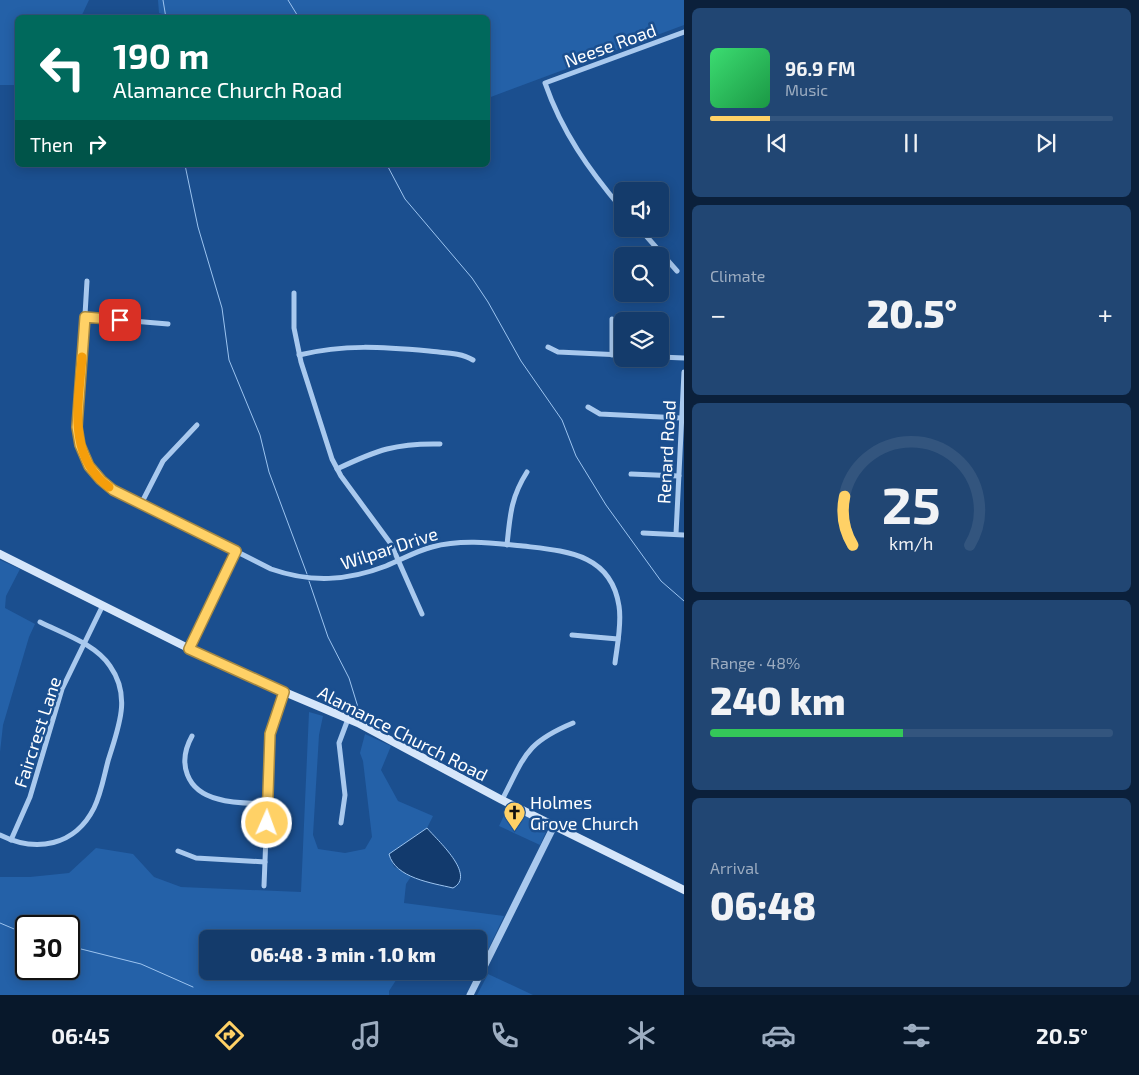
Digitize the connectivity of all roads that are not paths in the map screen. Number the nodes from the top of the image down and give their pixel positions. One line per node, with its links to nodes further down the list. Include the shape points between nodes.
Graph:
1 (684, 32): 2 (street, Neese Road, via 545,83 561,124 576,150)
2 (614, 199)
3 (647, 237): 4 (street)
4 (677, 271)
5 (87, 281): 7 (street, Wilpar Drive)
6 (294, 293): 11 (street, via 294,328)
7 (85, 317): 9 (street); 25 (street, Wilpar Drive, via 78,417 80,445 89,466 101,480)
8 (612, 319): 12 (street)
9 (168, 324)
10 (548, 347): 12 (street, via 558,352)
11 (299, 355): 15 (street, via 334,348 375,346 457,354); 21 (street)
12 (612, 355)
13 (669, 357): 14 (street)
14 (684, 358)
15 (473, 360)
16 (684, 372): 18 (street, Renard Road)
17 (588, 407): 18 (street, via 600,414)
18 (681, 418): 24 (street, Renard Road)
19 (197, 426): 25 (street, via 162,460)
20 (440, 444): 21 (street, via 392,446)
21 (337, 469): 32 (street, via 383,530)
22 (527, 472): 29 (street, via 510,507)
23 (631, 474): 24 (street)
24 (679, 476): 27 (street, Renard Road)
25 (141, 504): 30 (street, Wilpar Drive)
26 (643, 533): 27 (street)
27 (676, 534): 28 (street)
28 (684, 535)
29 (507, 545): 32 (street, Wilpar Drive, via 449,544 431,547); 37 (street, Wilpar Drive, via 567,552 585,557 600,568 611,583 619,606)
30 (236, 551): 32 (street, Wilpar Drive, via 280,572 317,579 355,576); 39 (street)
31 (0, 554): 33 (main road, Alamance Church Road)
32 (398, 560): 34 (street)
33 (103, 605): 38 (street, Faircrest Lane); 39 (main road, Alamance Church Road)
34 (422, 614)
35 (40, 622): 38 (street)
36 (572, 635): 37 (street)
37 (618, 639): 40 (street, Wilpar Drive)
38 (84, 644): 50 (street, Faircrest Lane, via 62,689 30,797); 50 (street, via 101,655 110,666 123,696 120,720 94,807 73,835 61,841 33,846)
39 (189, 649): 41 (main road, Alamance Church Road)
40 (615, 664)
41 (284, 692): 42 (main road, Alamance Church Road); 46 (street, via 270,734)
42 (348, 719): 45 (main road, Alamance Church Road); 47 (street, via 339,743 345,795)
43 (573, 723): 45 (street, via 530,748)
44 (192, 736): 46 (street, via 185,748 184,769 198,788 217,799)
45 (502, 800): 48 (main road, Alamance Church Road)
46 (268, 804): 52 (street)
47 (341, 823)
48 (554, 826): 54 (main road, Alamance Church Road); 55 (street)
49 (0, 835): 50 (street)
50 (11, 840)
51 (178, 851): 52 (street, via 196,858)
52 (265, 862): 53 (street)
53 (264, 886)
54 (684, 890)
55 (470, 995)

